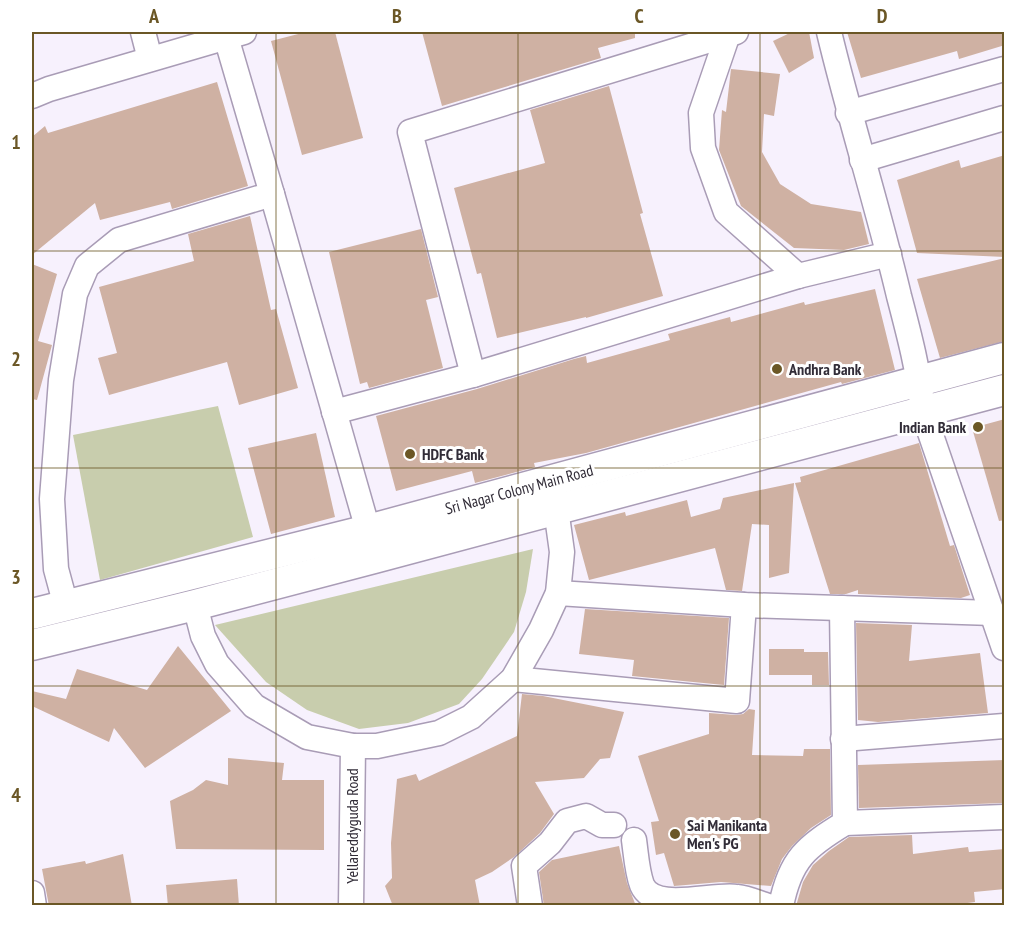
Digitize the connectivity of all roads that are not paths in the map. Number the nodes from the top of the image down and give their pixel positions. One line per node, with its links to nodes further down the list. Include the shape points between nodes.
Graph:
1 (143, 32): 5 (street)
2 (829, 32): 8 (street)
3 (732, 33): 13 (street, via 701,113 703,148 726,212); 15 (street, via 410,132)
4 (235, 34): 5 (street); 11 (street)
5 (150, 59): 7 (street)
6 (1005, 69): 8 (street)
7 (32, 96)
8 (849, 113): 10 (street)
9 (1005, 118): 10 (street)
10 (862, 160): 12 (street)
11 (272, 194): 18 (street); 25 (street, via 119,240 87,266 75,294 61,380 52,499 56,569)
12 (889, 254): 13 (street); 16 (street)
13 (798, 276): 15 (street)
14 (1005, 358): 16 (main road, Sri Nagar Colony Main Road)
15 (473, 375): 18 (street)
16 (920, 380): 19 (street); 20 (main road, Sri Nagar Colony Main Road)
17 (1005, 390): 19 (main road, Sri Nagar Colony Main Road)
18 (334, 412): 21 (street)
19 (923, 412): 20 (main road, Sri Nagar Colony Main Road); 27 (street)
20 (551, 495): 21 (main road, Sri Nagar Colony Main Road); 22 (street, via 561,552); 23 (main road, Sri Nagar Colony Main Road)
21 (368, 530): 25 (main road, Sri Nagar Colony Main Road)
22 (558, 593): 24 (street); 31 (street)
23 (195, 605): 29 (main road, Sri Nagar Colony Main Road); 34 (street, via 203,636 217,664 254,706 306,737)
24 (744, 605): 26 (street); 31 (street, via 737,701)
25 (66, 606): 28 (main road, Sri Nagar Colony Main Road)
26 (842, 608): 27 (street); 33 (street)
27 (993, 613): 30 (street)
28 (32, 614)
29 (32, 645)
30 (1005, 648)
31 (513, 679): 34 (street, via 471,717 439,733 377,746)
32 (1005, 726): 33 (street)
33 (843, 739): 36 (street)
34 (352, 746): 41 (street, Yellareddyguda Road)
35 (1005, 817): 36 (street)
36 (845, 823): 44 (street, via 814,842 793,866)
37 (614, 825): 42 (street, via 602,825 586,816 567,821 524,866)
38 (634, 840): 43 (street, via 642,885 663,901 718,896)
39 (32, 893): 40 (street)
40 (34, 906)
41 (351, 906)
42 (530, 906)
43 (768, 906)
44 (781, 906)

